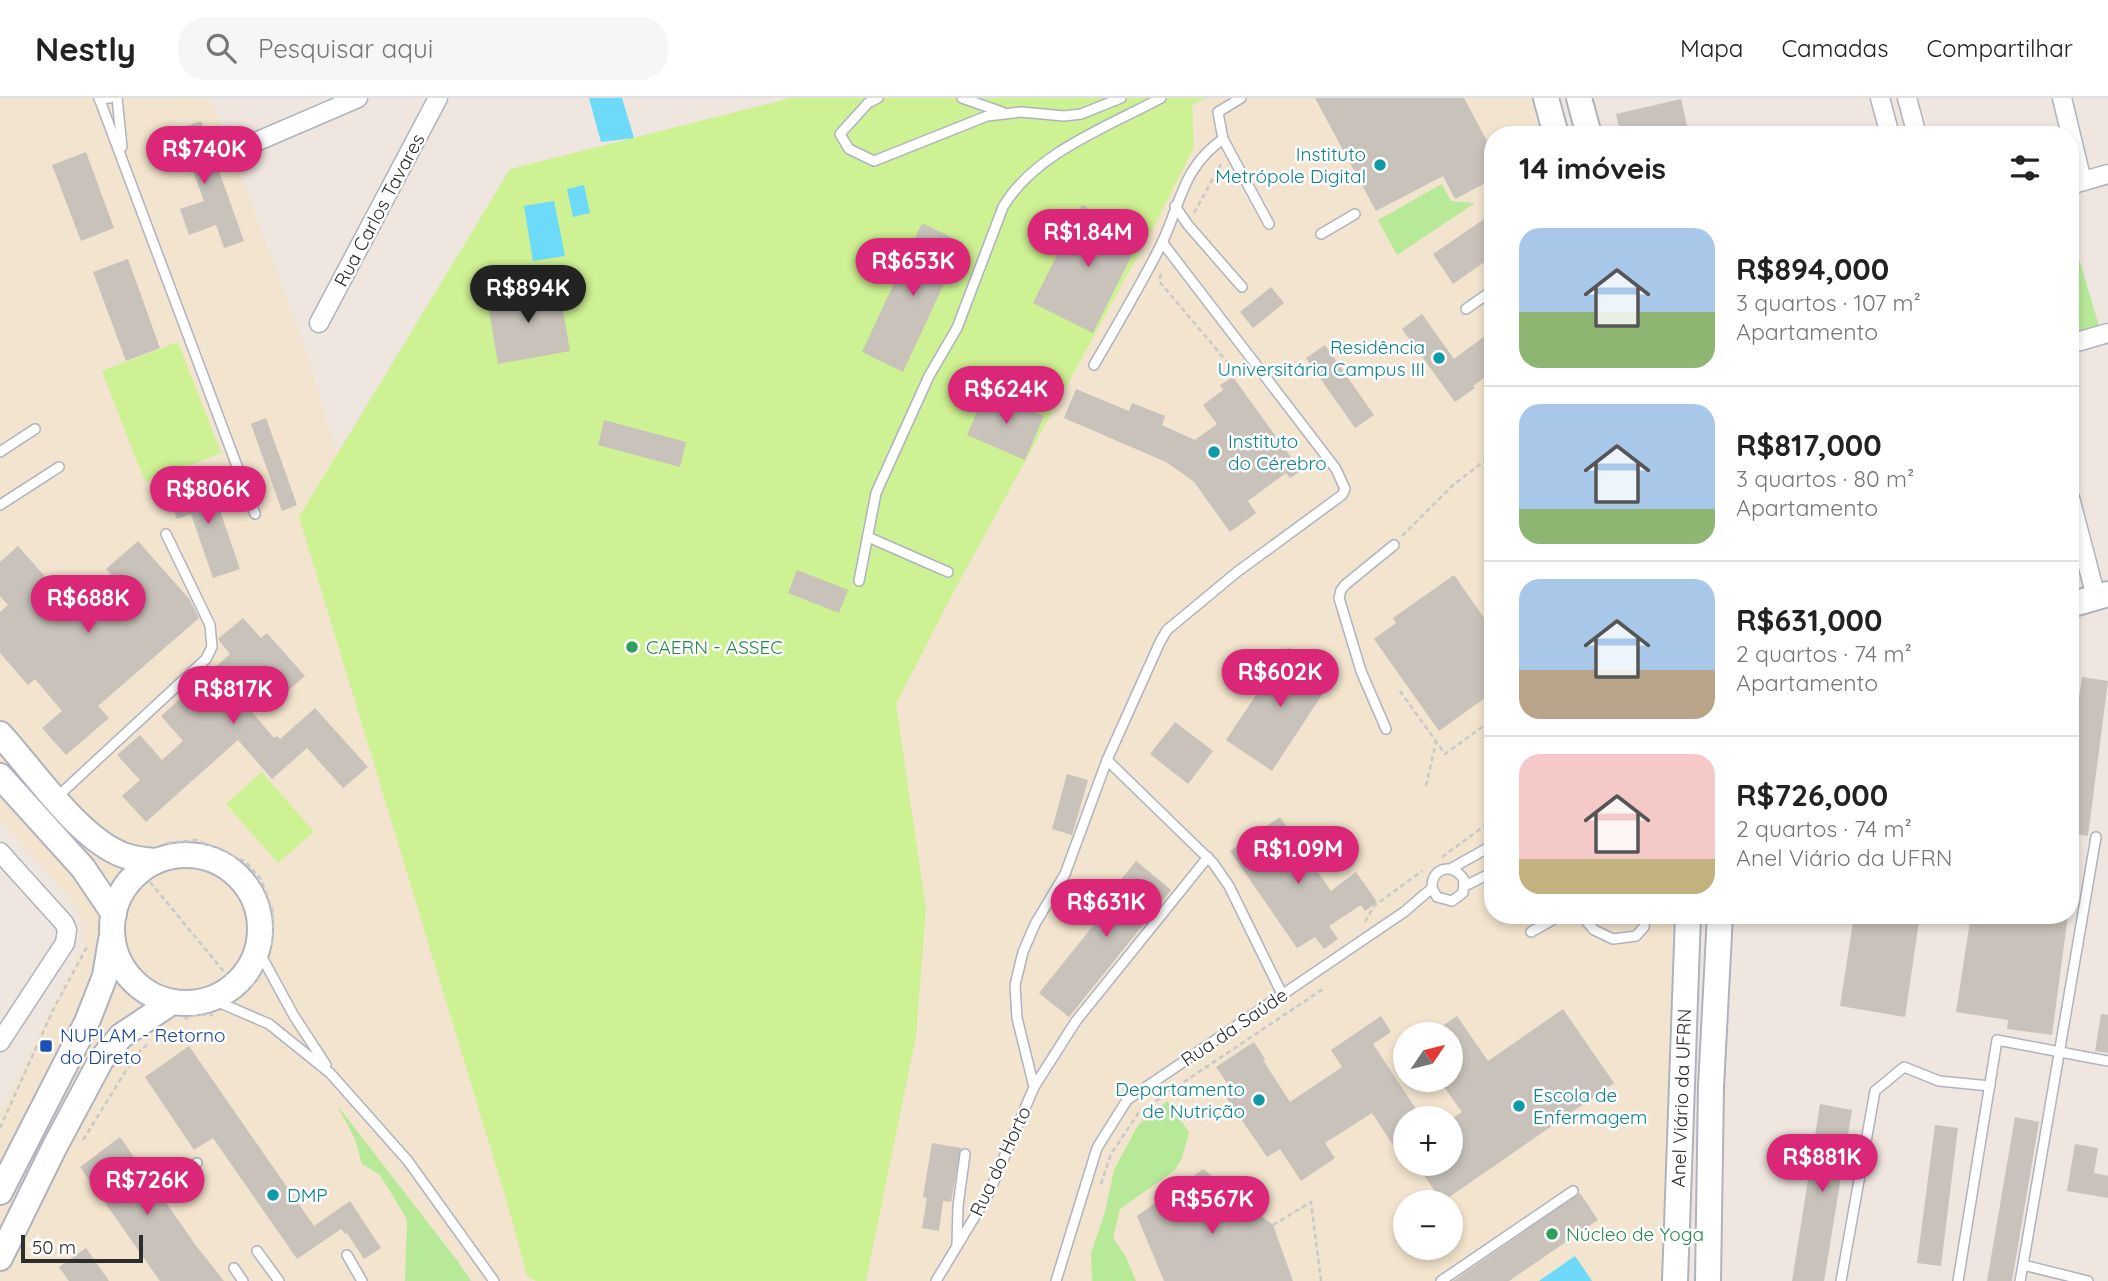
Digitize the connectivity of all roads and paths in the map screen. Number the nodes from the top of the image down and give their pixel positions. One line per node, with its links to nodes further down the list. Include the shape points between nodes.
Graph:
1 (103, 98): 23 (lane)
2 (117, 98): 23 (lane)
3 (358, 98): 22 (street)
4 (438, 98): 34 (street, Rua Carlos Tavares)
5 (878, 98): 15 (lane, via 840,135 849,149 874,161 966,122)
6 (962, 98): 15 (lane)
7 (1121, 98): 15 (lane, via 1064,116)
8 (1161, 98): 46 (lane, via 1067,148 1036,168 1011,193 957,328 929,376 876,493)
9 (1241, 98): 21 (lane, via 1218,112)
10 (1546, 98): 16 (main road)
11 (1881, 98): 18 (street)
12 (1907, 98): 19 (street)
13 (2062, 98): 20 (street)
14 (1585, 99): 17 (main road)
15 (1004, 112)
16 (1554, 126)
17 (1587, 126)
18 (1888, 126)
19 (1915, 126)
20 (2067, 126)
21 (1223, 139): 26 (lane, via 1199,158); 28 (lane)
22 (244, 147)
23 (125, 163): 43 (lane)
24 (2108, 174): 25 (street)
25 (2079, 182)
26 (1175, 206): 30 (lane); 31 (lane)
27 (1355, 215): 29 (lane)
28 (1269, 224)
29 (1321, 234)
30 (1162, 242): 37 (lane); 57 (lane, Rua do Horto, via 1336,469 1345,489 1167,630)
31 (1242, 287)
32 (1484, 296): 33 (lane)
33 (1466, 309)
34 (319, 323)
35 (2108, 333): 36 (street)
36 (2079, 341)
37 (1094, 366)
38 (35, 429): 39 (lane)
39 (0, 452)
40 (1484, 461): 47 (path, via 1452,486)
41 (59, 467): 42 (lane)
42 (0, 505)
43 (255, 514)
44 (2079, 526): 50 (street)
45 (166, 534): 60 (lane, via 210,625 212,647 206,659)
46 (868, 537): 48 (lane); 49 (lane)
47 (1394, 545): 54 (lane, via 1345,585 1339,598)
48 (948, 572)
49 (859, 581)
50 (2102, 596): 51 (main road)
51 (2079, 602)
52 (1400, 691): 56 (path)
53 (1484, 726): 56 (path, via 1445,754)
54 (1386, 729)
55 (0, 734): 60 (main road)
56 (1436, 742): 59 (path)
57 (1107, 760): 64 (lane); 88 (lane, Rua do Horto, via 1065,874 1023,952 1015,985 1017,1018)
58 (0, 776): 70 (main road, via 83,868)
59 (1426, 786)
60 (55, 798): 65 (main road, via 107,847 122,855)
61 (2096, 837): 84 (lane)
62 (1484, 850): 66 (lane, Rua da Saúde)
63 (0, 852): 82 (street, via 67,930 65,943)
64 (1208, 857): 79 (lane, via 1228,886); 88 (lane, via 1076,1021)
65 (151, 859): 70 (main road, via 117,899); 77 (main road, via 201,857 223,865 242,881 260,924); 77 (path, via 196,840 246,862 261,879 272,912 272,945); 80 (path)
66 (1452, 869): 68 (lane, via 1461,875); 69 (lane, Rua da Saúde, via 1438,872)
67 (1484, 876): 68 (lane)
68 (1465, 886): 69 (lane, via 1451,901 1437,897)
69 (1432, 888): 79 (lane, Rua da Saúde)
70 (114, 920): 81 (main road, via 113,945 124,972); 94 (main road, via 105,976 87,1023)
71 (1545, 924): 76 (lane)
72 (1589, 924): 73 (lane, via 1613,939 1636,936)
73 (1644, 924)
74 (1688, 924): 111 (main road, Anel Viário da UFRN)
75 (1720, 924): 112 (main road, Anel Viário da UFRN)
76 (1531, 932)
77 (261, 955): 80 (main road); 80 (path, via 258,979 242,995); 86 (lane)
78 (1323, 989): 95 (path, via 1139,1112 1111,1154)
79 (1282, 994): 103 (lane, Rua da Saúde, via 1127,1100 1097,1148)
80 (224, 997): 81 (main road); 81 (path, via 213,1014); 86 (lane, via 269,1024)
81 (176, 1012): 100 (main road, via 121,1036 101,1060)
82 (0, 1042)
83 (150, 1042): 89 (path, via 135,1056)
84 (2059, 1052): 85 (lane); 87 (lane, via 1997,1040); 101 (lane)
85 (2108, 1061)
86 (330, 1073): 107 (lane, via 408,1161)
87 (1990, 1086): 113 (lane, via 1939,1081 1904,1066 1875,1091); 114 (lane)
88 (1034, 1087): 97 (lane, Rua do Horto, via 989,1193)
89 (81, 1144)
90 (965, 1154): 97 (lane)
91 (197, 1163): 92 (lane)
92 (174, 1179)
93 (1573, 1191): 110 (lane)
94 (0, 1192)
95 (1098, 1192)
96 (1273, 1225): 109 (path, via 1311,1202)
97 (957, 1246): 108 (lane, Rua do Horto)
98 (257, 1251): 105 (lane)
99 (347, 1255): 106 (lane)
100 (0, 1258)
101 (2023, 1265): 115 (lane); 116 (lane)
102 (234, 1268): 104 (lane)
103 (1058, 1280)
104 (243, 1281)
105 (279, 1281)
106 (362, 1281)
107 (496, 1281)
108 (936, 1281)
109 (1321, 1281)
110 (1441, 1281)
111 (1675, 1281)
112 (1709, 1281)
113 (1841, 1281)
114 (1958, 1281)
115 (2020, 1281)
116 (2088, 1281)

